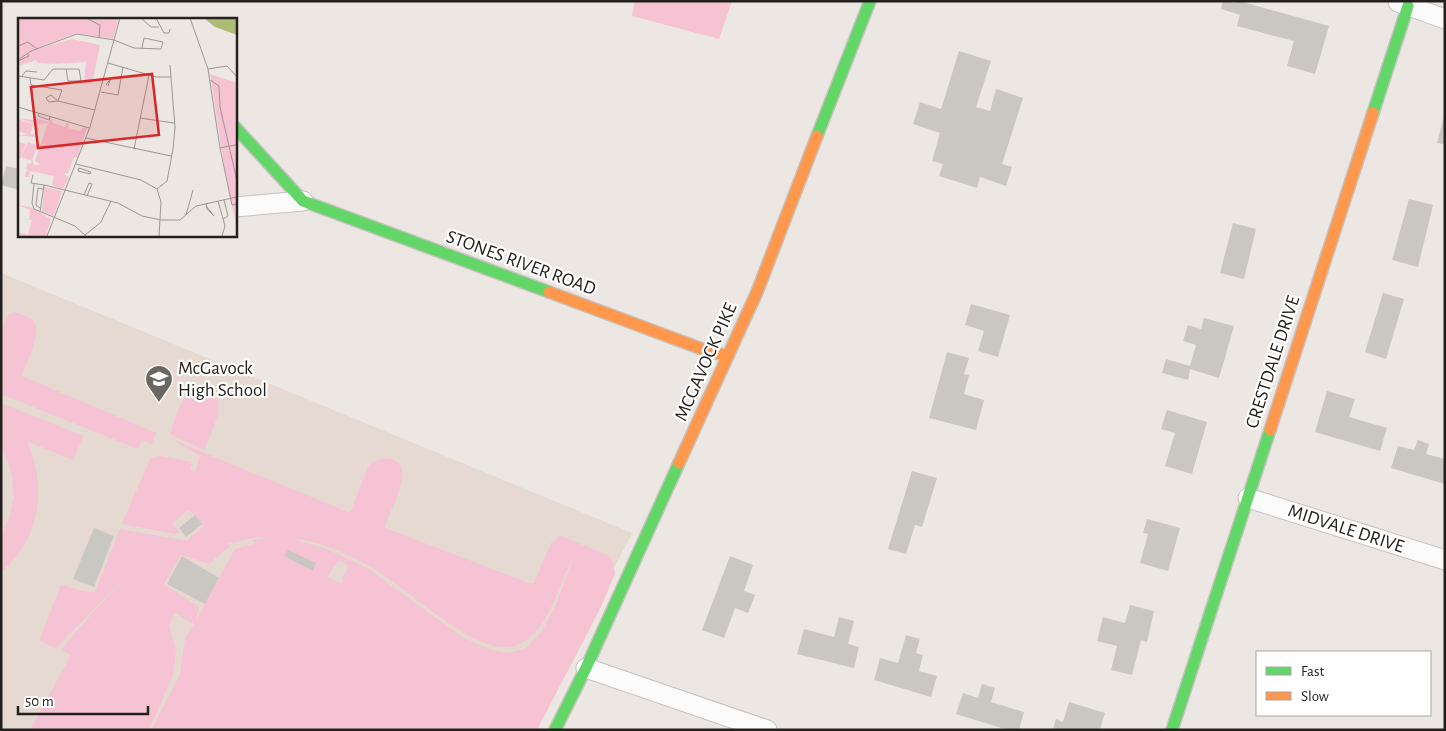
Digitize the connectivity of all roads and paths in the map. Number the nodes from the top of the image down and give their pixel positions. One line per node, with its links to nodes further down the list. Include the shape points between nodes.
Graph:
1 (870, 1): 7 (street, MCGAVOCK PIKE)
2 (1403, 3): 3 (street); 8 (street, CRESTDALE DRIVE)
3 (1445, 19)
4 (236, 128): 5 (street)
5 (303, 201): 6 (street); 7 (street, STONES RIVER ROAD)
6 (236, 207)
7 (728, 356): 10 (street, MCGAVOCK PIKE)
8 (1248, 498): 9 (street, MIDVALE DRIVE); 13 (street, CRESTDALE DRIVE)
9 (1445, 560)
10 (586, 668): 11 (street, MCGAVOCK PIKE); 12 (street)
11 (555, 730)
12 (767, 730)
13 (1172, 730)

